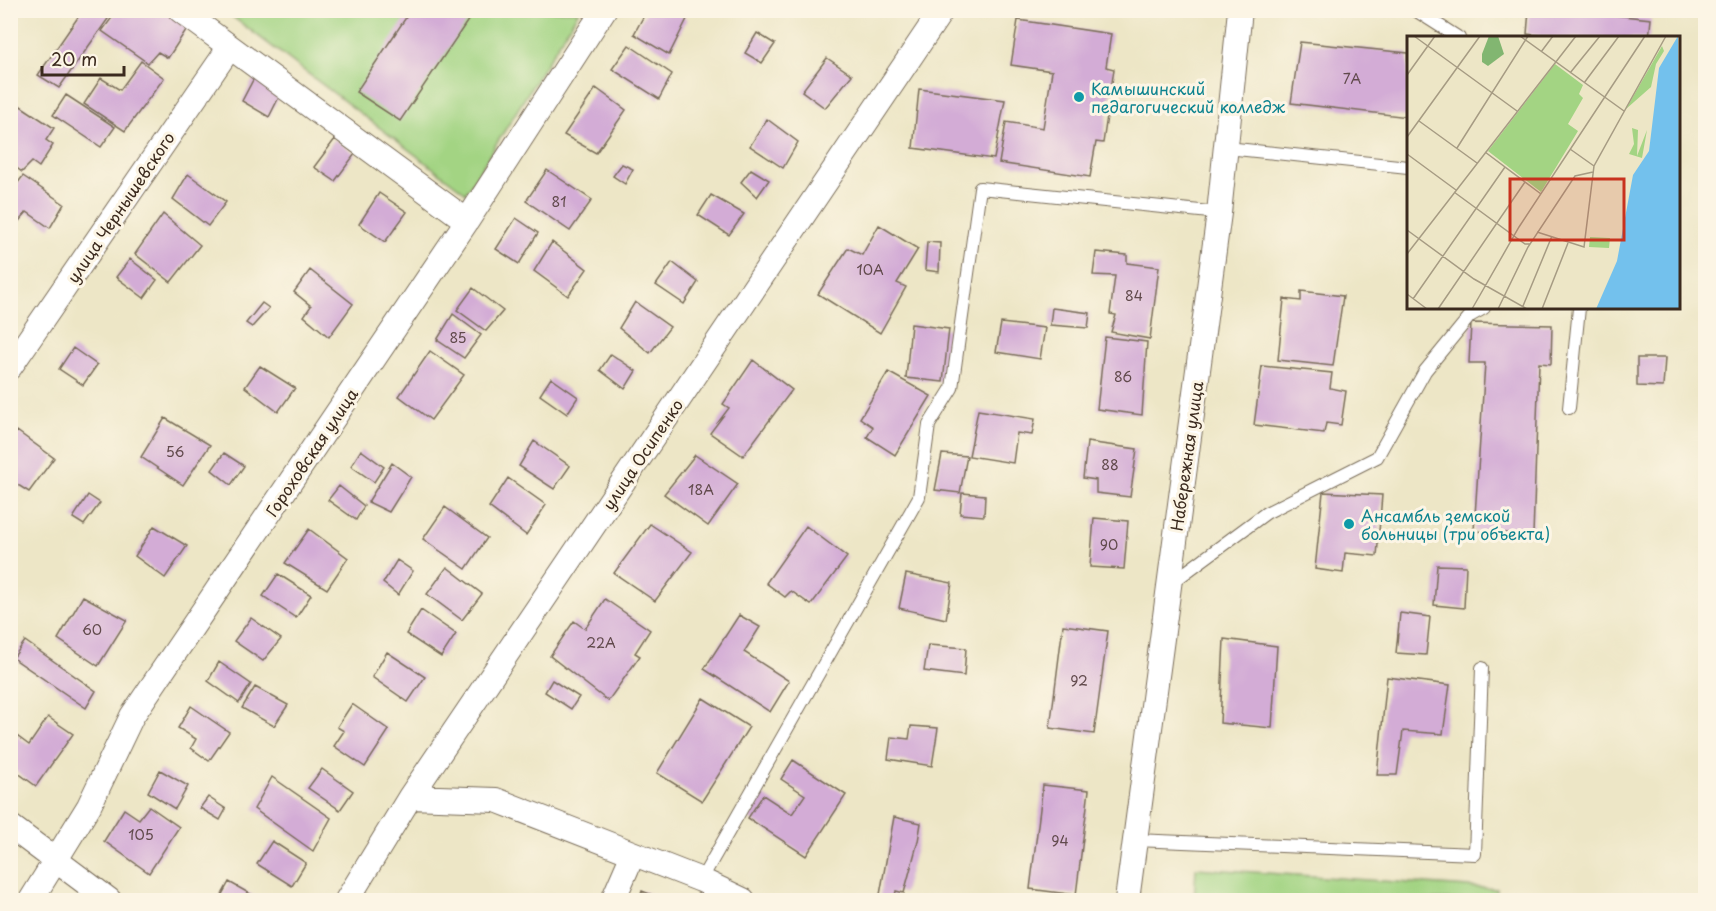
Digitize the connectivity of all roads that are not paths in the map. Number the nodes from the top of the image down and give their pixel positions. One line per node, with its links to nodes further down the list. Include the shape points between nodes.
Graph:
1 (180, 10): 7 (street)
2 (604, 10): 11 (street, Гороховская улица)
3 (942, 10): 18 (street, улица Осипенко)
4 (1240, 10): 8 (street, Набережная улица)
5 (1415, 10): 6 (lane)
6 (1456, 36)
7 (230, 47): 11 (street); 14 (street, улица Чернышевского)
8 (1227, 148): 9 (lane); 10 (street, Набережная улица)
9 (1407, 167)
10 (1219, 213): 16 (street, Набережная улица); 23 (lane, via 980,188 952,388 929,424 919,496)
11 (466, 221): 22 (street, Гороховская улица, via 132,716 89,806)
12 (1482, 309): 16 (lane, via 1470,316 1425,371 1377,457 1266,513)
13 (1579, 309): 15 (lane)
14 (10, 367)
15 (1569, 408)
16 (1169, 585): 20 (street, Набережная улица)
17 (1482, 668): 20 (lane, via 1475,854)
18 (410, 797): 21 (street, via 496,800); 26 (street, улица Осипенко)
19 (10, 826): 22 (street)
20 (1135, 840): 29 (street, Набережная улица)
21 (633, 854): 23 (street); 27 (street)
22 (54, 860): 24 (street, Гороховская улица); 25 (street)
23 (701, 880): 28 (street)
24 (31, 900)
25 (109, 900)
26 (347, 900)
27 (613, 900)
28 (743, 900)
29 (1127, 900)

